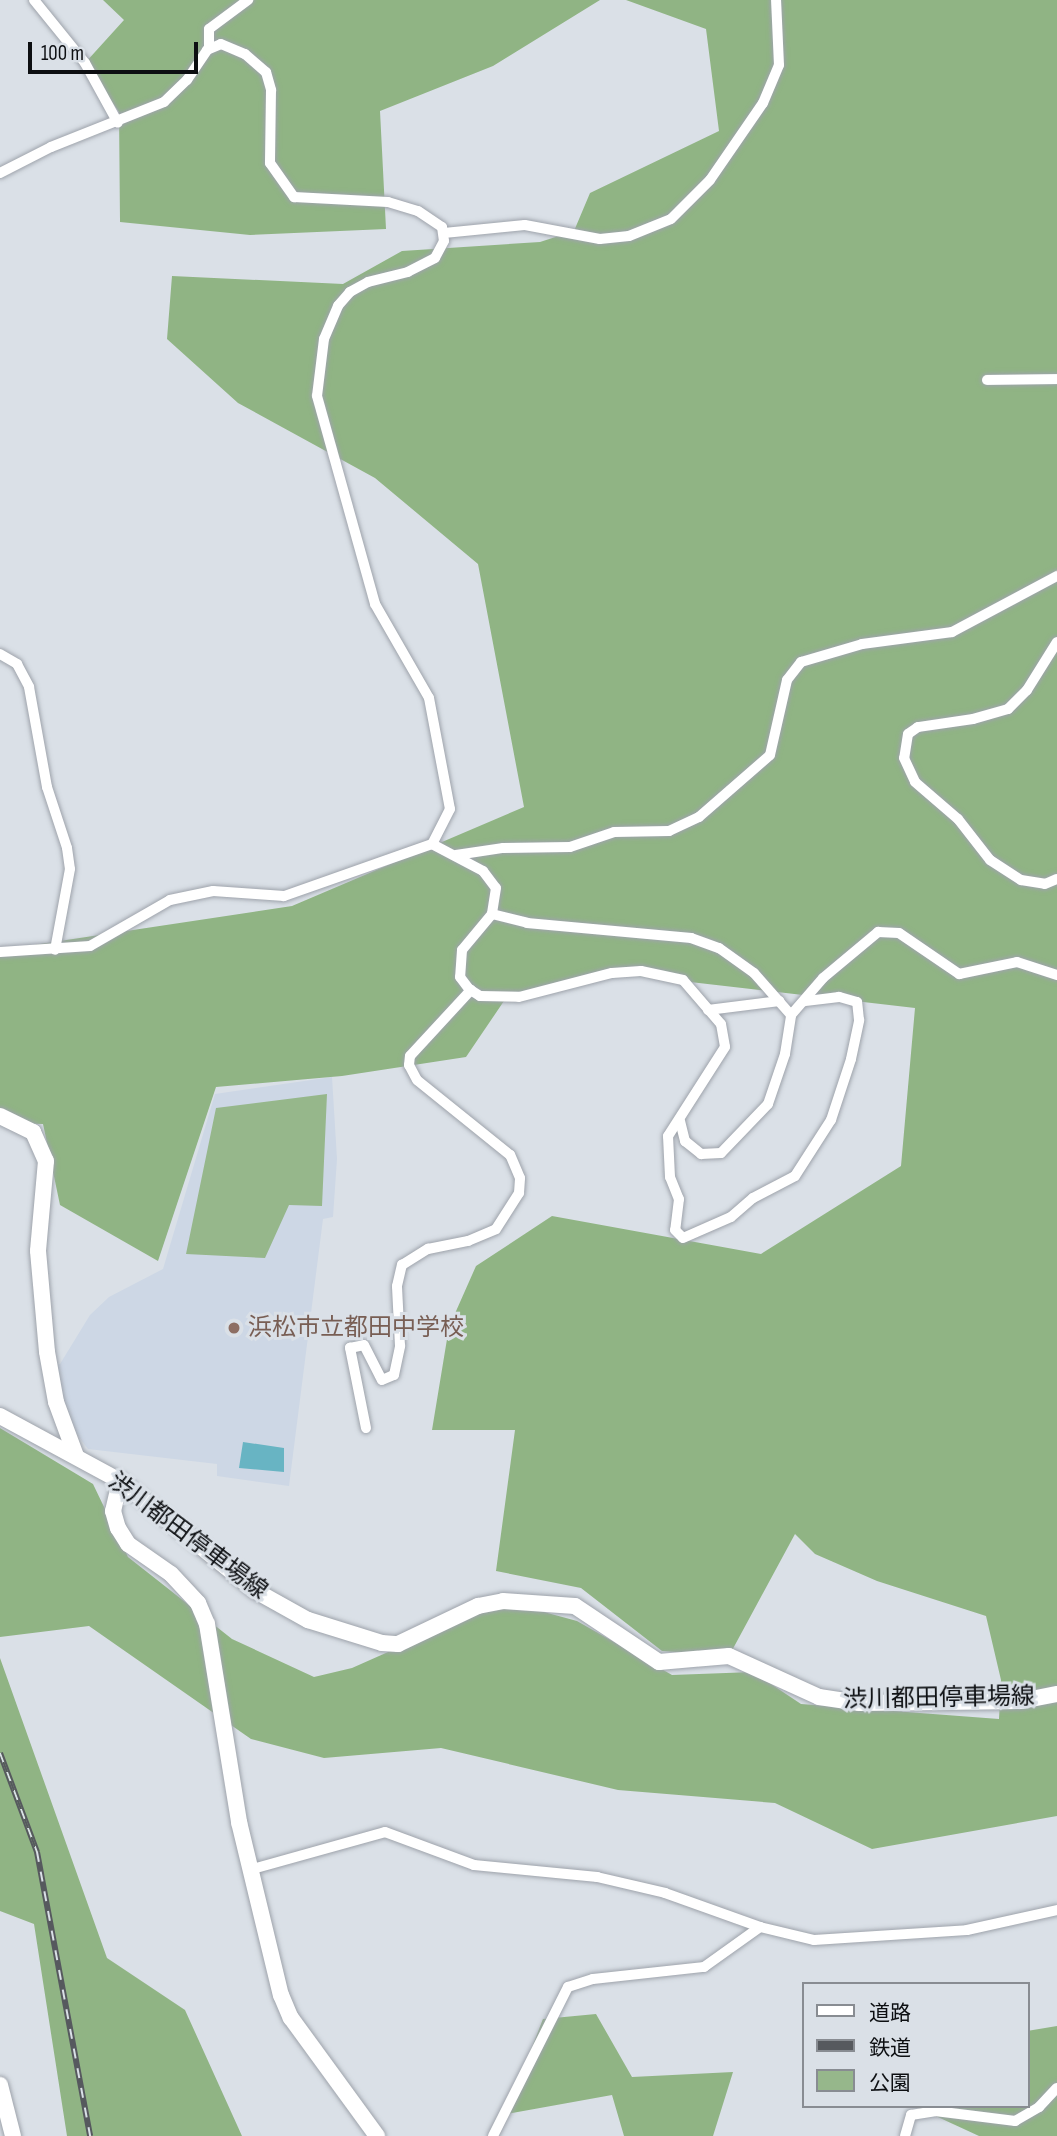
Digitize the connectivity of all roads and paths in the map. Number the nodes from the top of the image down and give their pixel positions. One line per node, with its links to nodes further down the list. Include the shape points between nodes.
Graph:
1 (34, 0): 5 (street, via 85,63)
2 (248, 0): 4 (street, via 209,29)
3 (776, 0): 7 (street, via 779,65 763,103 710,180 671,219 629,236 600,239 525,225)
4 (209, 48): 5 (street, via 177,91); 7 (street, via 216,44 232,48 266,72 271,90 270,163 294,197 388,202 433,219)
5 (118, 123): 6 (street, via 51,147)
6 (0, 173)
7 (444, 233): 13 (street, via 440,251 428,263 350,292 338,306 324,339 317,376 317,396 375,604 429,698 450,809)
8 (1057, 379): 9 (street)
9 (987, 380)
10 (1057, 576): 14 (street, via 952,632 862,643 800,662 787,680 770,755 699,817 669,831 614,832 570,847 503,848)
11 (1057, 642): 15 (street, via 1027,690 1008,709 918,727 908,734 904,758 915,782 958,819 990,860 1021,880 1045,884)
12 (0, 654): 17 (street, via 17,664 29,687 47,787 67,848 70,869)
13 (432, 844): 14 (street); 17 (street, via 284,896 214,891 170,900 90,946)
14 (456, 855): 16 (street, via 483,871 496,888)
15 (1057, 879)
16 (492, 914): 20 (street, via 462,950 460,977); 21 (street, via 527,923 691,938 719,948 764,981)
17 (55, 950): 18 (street)
18 (0, 952)
19 (1057, 975): 22 (street, via 1017,962 959,974 935,962 906,937 882,931 856,948)
20 (471, 990): 23 (street, via 481,996 519,997 612,973 641,971 683,980); 28 (street, via 410,1056 409,1065 417,1080 510,1155 520,1178 519,1193 496,1229 468,1241 428,1249 402,1265 397,1286 400,1346 394,1375 382,1380 364,1345 350,1348)
21 (779, 1001): 23 (street); 24 (street)
22 (804, 1001): 24 (street); 26 (street, via 839,998 857,1002 859,1020 831,1120 795,1176 753,1198 731,1217 683,1238 675,1230 679,1199 667,1156 668,1136)
23 (708, 1010): 26 (street, via 721,1024 725,1047)
24 (792, 1015): 26 (street, via 768,1104 721,1153 701,1154 685,1140)
25 (0, 1116): 29 (main road, via 33,1132 46,1161 38,1251 47,1352 56,1402)
26 (680, 1121)
27 (0, 1416): 29 (main road, 渋川都田停車場線)
28 (366, 1428)
29 (76, 1456): 30 (main road, 渋川都田停車場線)
30 (120, 1482): 31 (main road, 渋川都田停車場線, via 254,1590 308,1620 382,1643 398,1644 478,1606 515,1602 575,1606 659,1662 729,1656 819,1697 859,1703 1008,1702); 32 (main road, via 113,1511 118,1528 128,1544 171,1574 198,1603 207,1624)
31 (1057, 1694)
32 (249, 1870): 34 (street, via 385,1832 474,1865 597,1877 665,1893); 38 (main road, via 291,2018)
33 (1057, 1910): 34 (street, via 933,1934 878,1933 814,1940)
34 (760, 1927): 39 (street, via 704,1967 593,1979 568,1987)
35 (0, 2085): 37 (main road)
36 (1057, 2088): 40 (street, via 1039,2107 1015,2121 935,2111 911,2115)
37 (13, 2136)
38 (377, 2136)
39 (493, 2136)
40 (905, 2136)

